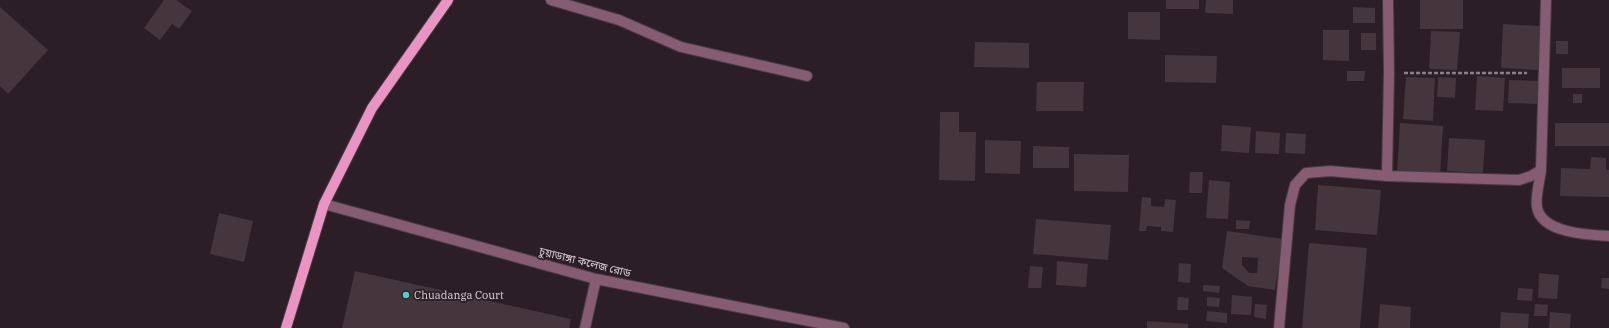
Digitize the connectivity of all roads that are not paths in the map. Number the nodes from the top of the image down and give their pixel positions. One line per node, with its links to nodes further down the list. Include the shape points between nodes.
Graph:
1 (448, 0): 8 (main road, via 372,108)
2 (550, 0): 5 (street, via 619,20 681,47)
3 (1388, 0): 7 (street)
4 (1546, 0): 6 (street)
5 (808, 76)
6 (1541, 170): 7 (street, via 1519,180); 9 (street, via 1536,207 1546,222 1554,227 1584,235)
7 (1387, 176): 14 (street, via 1330,171 1306,173 1295,184 1290,205)
8 (324, 204): 10 (street, চুয়াডাঙ্গা কলেজ রোড); 11 (main road)
9 (1609, 236)
10 (596, 279): 12 (street); 13 (street, চুয়াডাঙ্গা কলেজ রোড)
11 (286, 328)
12 (585, 328)
13 (844, 328)
14 (1279, 328)

